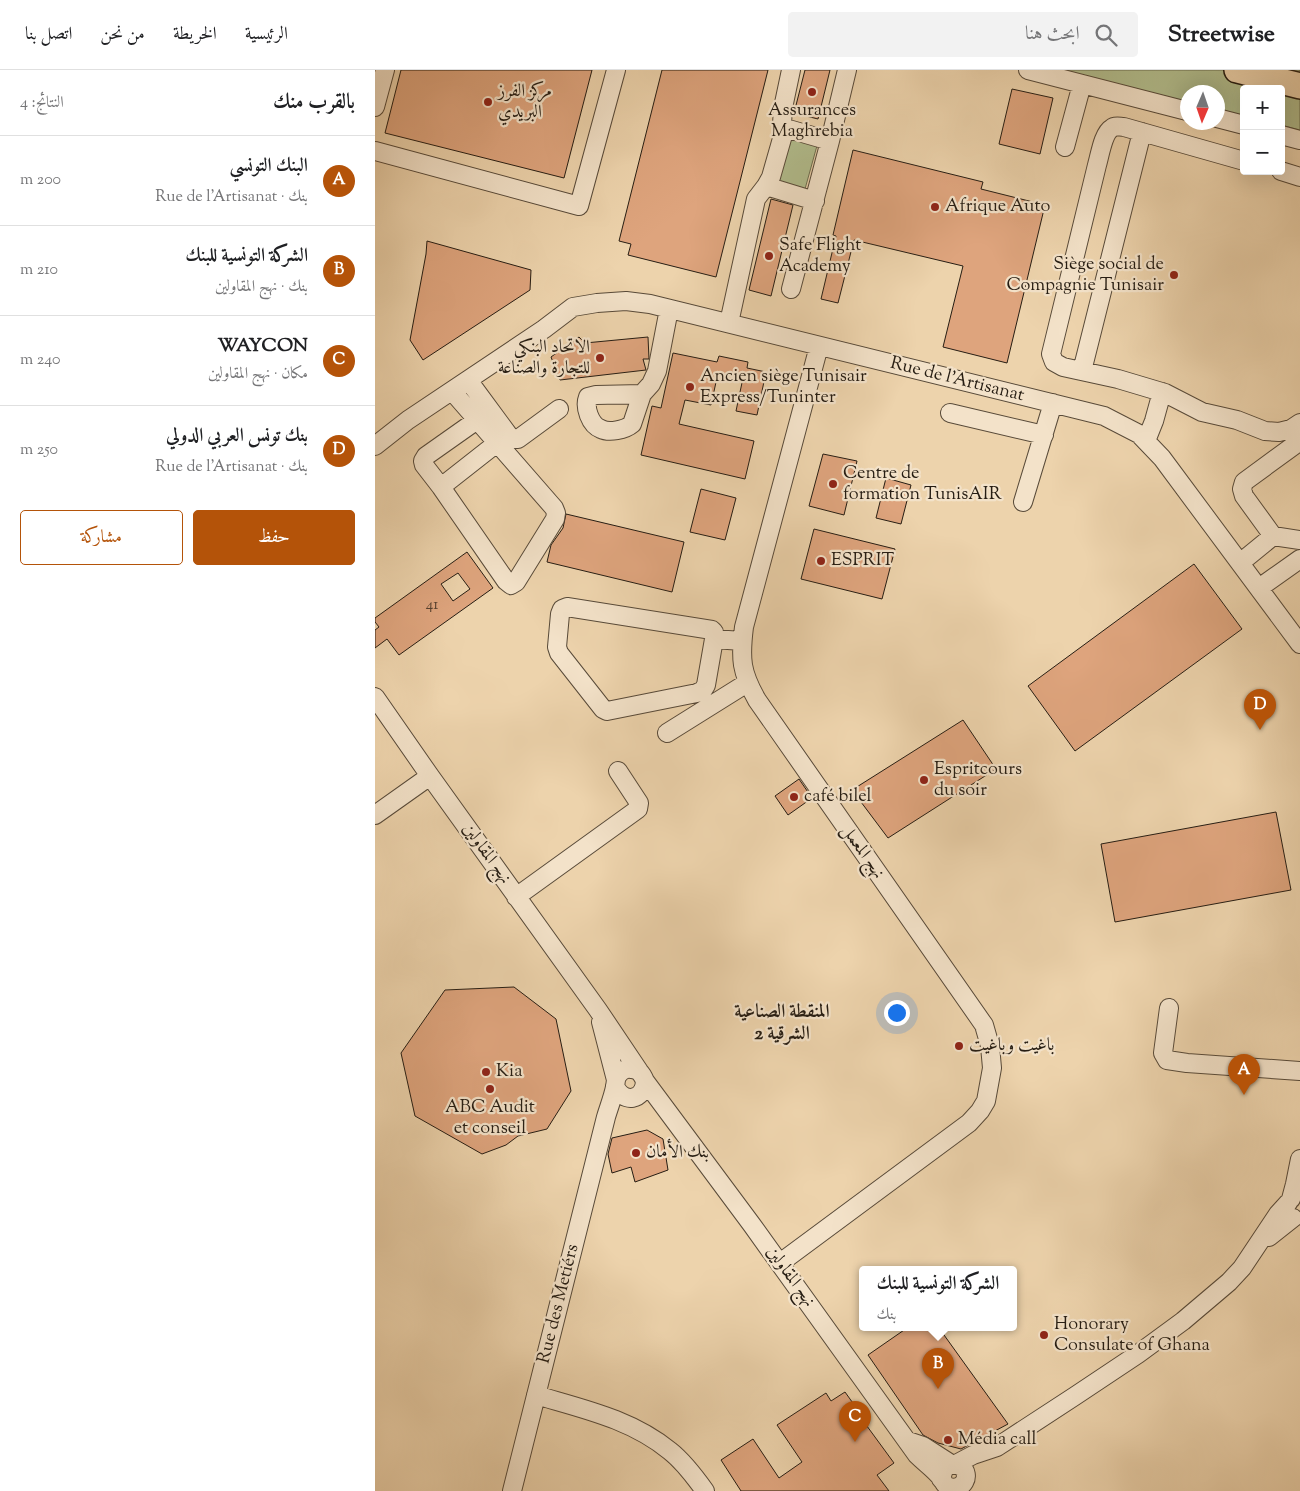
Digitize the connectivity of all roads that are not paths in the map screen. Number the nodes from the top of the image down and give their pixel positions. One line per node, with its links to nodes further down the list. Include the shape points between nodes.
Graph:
1 (385, 70): 13 (street)
2 (616, 70): 23 (street, via 579,206)
3 (791, 70): 17 (street, via 781,122)
4 (847, 70): 21 (street)
5 (1028, 70): 8 (street)
6 (1217, 70): 9 (highway)
7 (1237, 70): 10 (highway)
8 (1082, 84): 14 (street); 22 (street)
9 (1257, 85)
10 (1300, 86)
11 (1285, 95): 12 (highway)
12 (1300, 100)
13 (375, 107)
14 (1180, 109)
15 (1225, 120): 16 (street)
16 (1240, 124)
17 (785, 128): 21 (street); 27 (street)
18 (1142, 132): 24 (street); 33 (street); 33 (street, via 1115,126 1110,129 1095,174 1051,354 1054,362 1063,367)
19 (1285, 136): 20 (street)
20 (1300, 140)
21 (830, 141): 28 (street)
22 (1065, 147)
23 (375, 151)
24 (1240, 160)
25 (1285, 172): 26 (street)
26 (1300, 177)
27 (767, 186): 28 (street); 31 (street, via 756,199)
28 (815, 200): 29 (street)
29 (791, 290)
30 (669, 309): 31 (street, Rue de l'Artisanat); 34 (street, Rue de l'Artisanat, via 626,301 573,307); 37 (street, via 657,370)
31 (729, 324): 32 (street, Rue de l'Artisanat)
32 (819, 346): 38 (street, Rue de l'Artisanat); 56 (street, نهج المعمل)
33 (1082, 371): 36 (street)
34 (468, 380): 35 (street, Rue de l'Artisanat); 39 (street, via 510,437 515,439)
35 (452, 391): 41 (street); 47 (street, Rue de l'Artisanat)
36 (1162, 392): 42 (street, via 1201,412 1265,430 1279,432); 44 (street)
37 (642, 394)
38 (1053, 403): 43 (street); 44 (street, Rue de l'Artisanat, via 1104,416)
39 (559, 408)
40 (951, 413): 43 (street)
41 (477, 420): 46 (street); 48 (street, via 423,461)
42 (1300, 422)
43 (1044, 434): 49 (street)
44 (1146, 441): 53 (street, Rue de l'Artisanat)
45 (1300, 441): 50 (street, via 1244,482 1242,489)
46 (497, 443): 48 (street); 48 (street, via 556,513 516,582 511,585 506,581)
47 (375, 446)
48 (441, 487)
49 (1023, 502)
50 (1273, 536): 51 (street); 53 (street)
51 (1300, 540)
52 (1300, 559): 54 (street)
53 (1240, 563): 54 (street, Rue de l'Artisanat)
54 (1259, 588): 57 (street, Rue de l'Artisanat)
55 (714, 639): 55 (street, via 712,630 567,607 560,614 557,647 562,658 607,711 703,690 707,685); 56 (street)
56 (742, 641): 58 (street, نهج المعمل, via 742,665)
57 (1300, 644)
58 (747, 683): 60 (street); 73 (street, نهج المعمل, via 984,1026 992,1068 986,1101 969,1123)
59 (375, 697): 62 (street, نهج المقاولين)
60 (667, 733)
61 (618, 771): 64 (street, via 639,803 638,809)
62 (430, 776): 63 (street); 64 (street, نهج المقاولين)
63 (375, 815)
64 (516, 896): 66 (street, نهج المقاولين)
65 (1169, 1008): 67 (street, via 1163,1053 1167,1060)
66 (598, 1010): 68 (street, نهج المقاولين); 69 (street, نهج المقاولين)
67 (1300, 1071)
68 (642, 1076): 69 (street, via 642,1092 638,1096); 69 (street, via 634,1069 623,1071 618,1075); 70 (street, نهج المقاولين)
69 (623, 1090): 70 (street); 74 (street, Rue des Metiérs, via 606,1117)
70 (671, 1115): 73 (street, نهج المقاولين)
71 (1300, 1159): 72 (street, via 1295,1184)
72 (1296, 1211): 76 (street, via 1255,1248 1229,1282 1183,1321)
73 (779, 1263): 75 (street, نهج المقاولين)
74 (536, 1395): 79 (street, Rue des Metiérs); 80 (street, via 617,1420 644,1432 671,1451)
75 (908, 1440): 77 (street, نهج المقاولين); 78 (street, نهج المقاولين, via 917,1455)
76 (997, 1447): 77 (street); 78 (street)
77 (954, 1464): 78 (street, via 944,1469)
78 (956, 1485)
79 (512, 1491)
80 (705, 1491)

